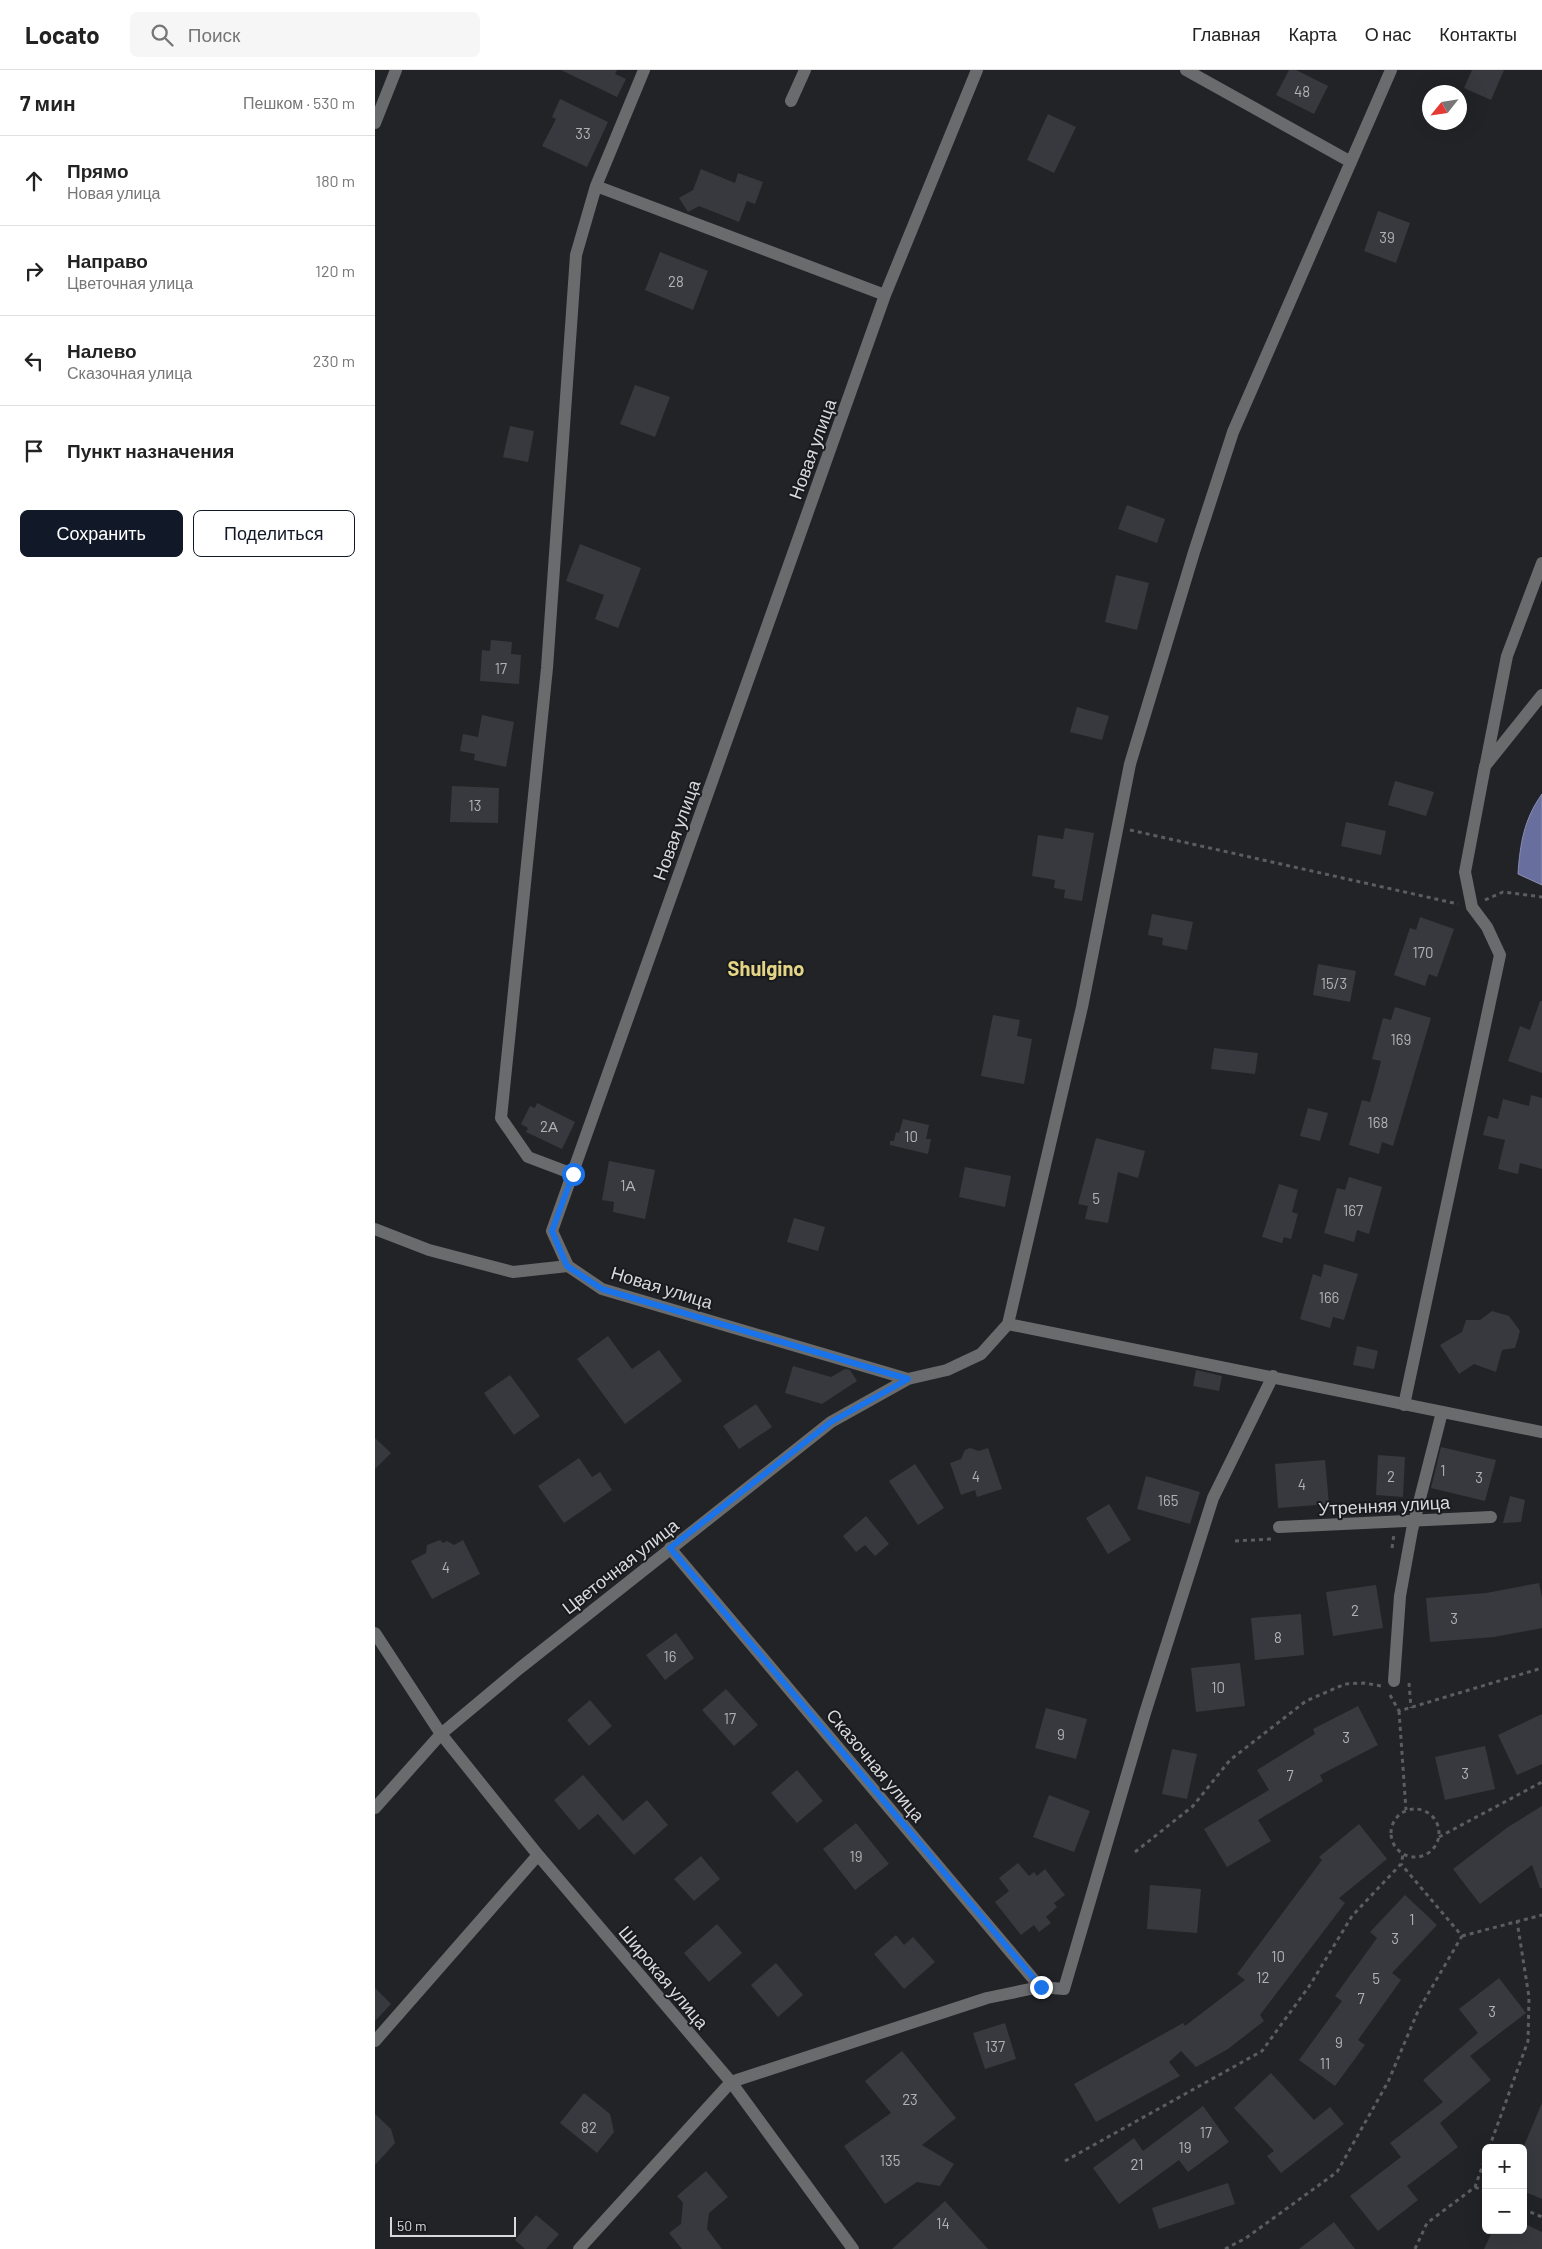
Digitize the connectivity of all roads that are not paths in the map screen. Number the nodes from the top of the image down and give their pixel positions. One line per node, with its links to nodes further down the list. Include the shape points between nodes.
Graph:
1 (396, 70): 8 (street)
2 (644, 70): 10 (street)
3 (805, 70): 7 (street)
4 (977, 70): 11 (street, Новая улица)
5 (1186, 70): 9 (street)
6 (1391, 70): 9 (street)
7 (791, 101)
8 (375, 123)
9 (1351, 162): 18 (street, via 1233,432 1130,764 1082,1007)
10 (596, 186): 11 (street); 15 (street, via 576,255 547,668 501,1118 528,1157)
11 (885, 296): 15 (street, Новая улица)
12 (1542, 564): 14 (street, via 1507,656)
13 (1542, 695): 14 (street)
14 (1485, 766): 21 (street, via 1465,872 1472,907 1487,927 1500,955)
15 (573, 1174): 17 (street, Новая улица, via 552,1231)
16 (375, 1229): 17 (street, via 429,1250 513,1272)
17 (567, 1266): 20 (street, Новая улица, via 602,1289)
18 (1008, 1324): 19 (street); 20 (street, via 981,1354 947,1370)
19 (1273, 1376): 21 (street); 33 (street, via 1213,1498 1145,1713 1064,1989)
20 (908, 1379): 27 (street, Цветочная улица, via 831,1422)
21 (1404, 1405): 22 (street)
22 (1442, 1412): 23 (street); 25 (street)
23 (1542, 1432)
24 (1491, 1517): 25 (street, Утренняя улица)
25 (1413, 1526): 26 (street, Утренняя улица); 29 (street)
26 (1277, 1533)
27 (670, 1548): 30 (street, Цветочная улица); 33 (street, Сказочная улица)
28 (375, 1633): 30 (street, Широкая улица)
29 (1388, 1679)
30 (441, 1734): 31 (street, Цветочная улица); 32 (street, Широкая улица)
31 (375, 1808)
32 (537, 1855): 34 (street); 35 (street, Широкая улица)
33 (1041, 1987): 35 (street, via 987,1998)
34 (375, 2041)
35 (731, 2082): 36 (street); 37 (street, Широкая улица)
36 (579, 2249)
37 (853, 2249)

